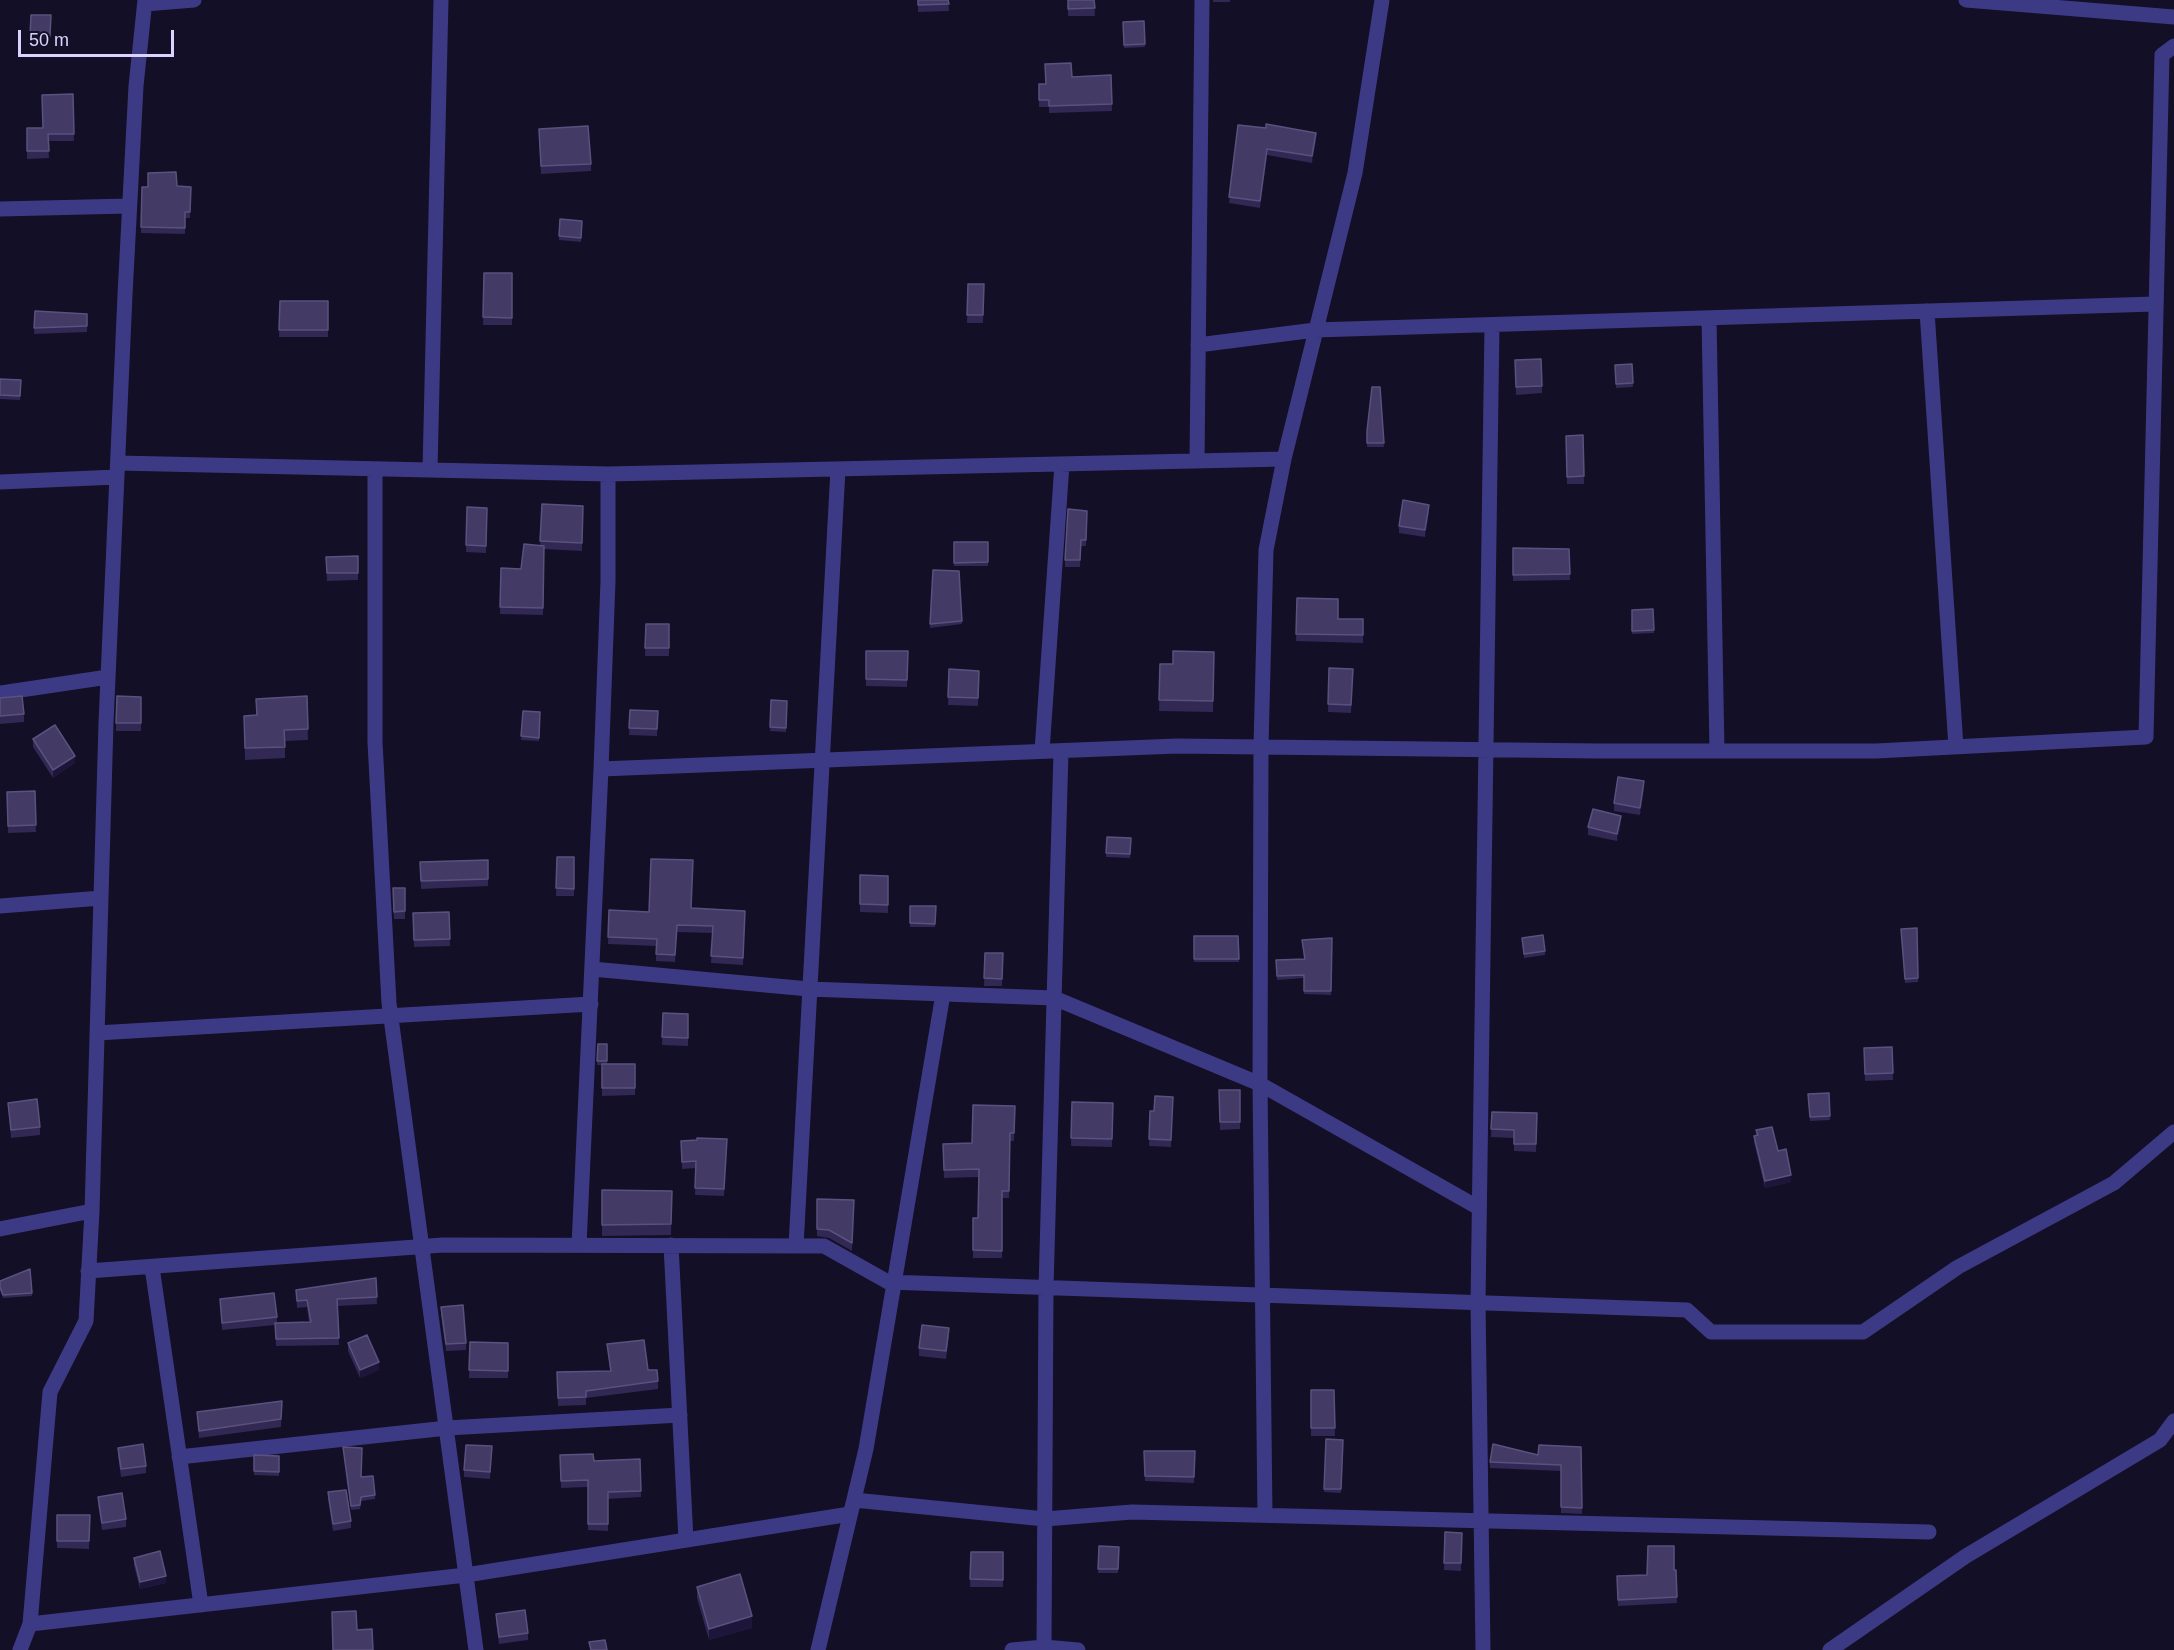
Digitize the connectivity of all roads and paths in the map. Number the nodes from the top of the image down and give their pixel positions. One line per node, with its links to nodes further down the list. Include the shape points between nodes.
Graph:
1 (194, 0): 6 (street)
2 (441, 0): 23 (street)
3 (1202, 0): 16 (street)
4 (1382, 0): 15 (street, via 1355,173)
5 (1966, 0): 7 (street)
6 (145, 2): 9 (street)
7 (2174, 17)
8 (2174, 46): 11 (street, via 2162,55)
9 (129, 206): 10 (street); 22 (street)
10 (0, 209)
11 (2155, 304): 12 (street); 29 (street, via 2146,737)
12 (1927, 311): 13 (street); 29 (street)
13 (1709, 318): 14 (street); 33 (street)
14 (1492, 325): 15 (street); 30 (street)
15 (1315, 330): 16 (street); 17 (street)
16 (1198, 345): 18 (street)
17 (1284, 459): 18 (street); 28 (street, via 1266,550)
18 (1197, 461): 19 (street)
19 (1062, 464): 21 (street); 31 (street)
20 (375, 469): 22 (street); 23 (street); 43 (street, via 375,742)
21 (838, 469): 24 (street); 34 (street)
22 (117, 470): 25 (street); 26 (street)
23 (430, 470): 24 (street)
24 (608, 474): 35 (street)
25 (0, 482)
26 (108, 677): 27 (street); 36 (street)
27 (0, 693)
28 (1261, 747): 30 (street); 32 (street); 45 (street)
29 (1956, 747): 33 (street)
30 (1487, 750): 33 (street); 47 (street)
31 (1042, 751): 32 (street); 34 (street)
32 (1061, 751): 41 (street)
33 (1718, 751)
34 (822, 760): 35 (street); 39 (street)
35 (601, 769): 38 (street)
36 (101, 898): 37 (street); 44 (street)
37 (0, 906)
38 (592, 969): 39 (street); 42 (street)
39 (809, 989): 40 (street); 53 (street)
40 (943, 994): 41 (street); 56 (street)
41 (1054, 998): 45 (street); 57 (street)
42 (591, 1004): 43 (street); 50 (street)
43 (391, 1016): 44 (street); 52 (street)
44 (97, 1033): 48 (street)
45 (1260, 1084): 47 (street); 58 (street)
46 (2174, 1132): 59 (street, via 2114,1183 1958,1267 1863,1332 1711,1332 1687,1310)
47 (1479, 1208): 59 (street)
48 (92, 1211): 49 (street); 55 (street)
49 (0, 1229)
50 (579, 1245): 51 (street); 52 (street)
51 (671, 1245): 53 (street); 60 (street)
52 (423, 1246): 54 (street); 62 (street)
53 (796, 1246): 56 (street, via 824,1246)
54 (152, 1267): 55 (street); 63 (street)
55 (88, 1271): 72 (street, via 86,1321 50,1392)
56 (894, 1283): 57 (street); 64 (street, via 866,1449)
57 (1046, 1288): 58 (street); 66 (street)
58 (1263, 1296): 59 (street); 65 (street)
59 (1478, 1303): 67 (street)
60 (680, 1415): 62 (street); 69 (street)
61 (2174, 1421): 80 (street, via 2160,1440 1966,1556)
62 (447, 1428): 63 (street); 70 (street)
63 (179, 1457): 71 (street)
64 (852, 1507): 66 (street); 69 (street); 76 (street)
65 (1265, 1515): 66 (street, via 1132,1512); 67 (street)
66 (1045, 1519): 73 (street)
67 (1481, 1520): 68 (street); 79 (street)
68 (1929, 1532)
69 (687, 1540): 70 (street)
70 (466, 1575): 71 (street); 75 (street)
71 (201, 1605): 72 (street)
72 (30, 1624): 74 (street)
73 (1044, 1648): 77 (street); 78 (street)
74 (20, 1650)
75 (476, 1650)
76 (818, 1650)
77 (1012, 1650)
78 (1078, 1650)
79 (1483, 1650)
80 (1830, 1650)

